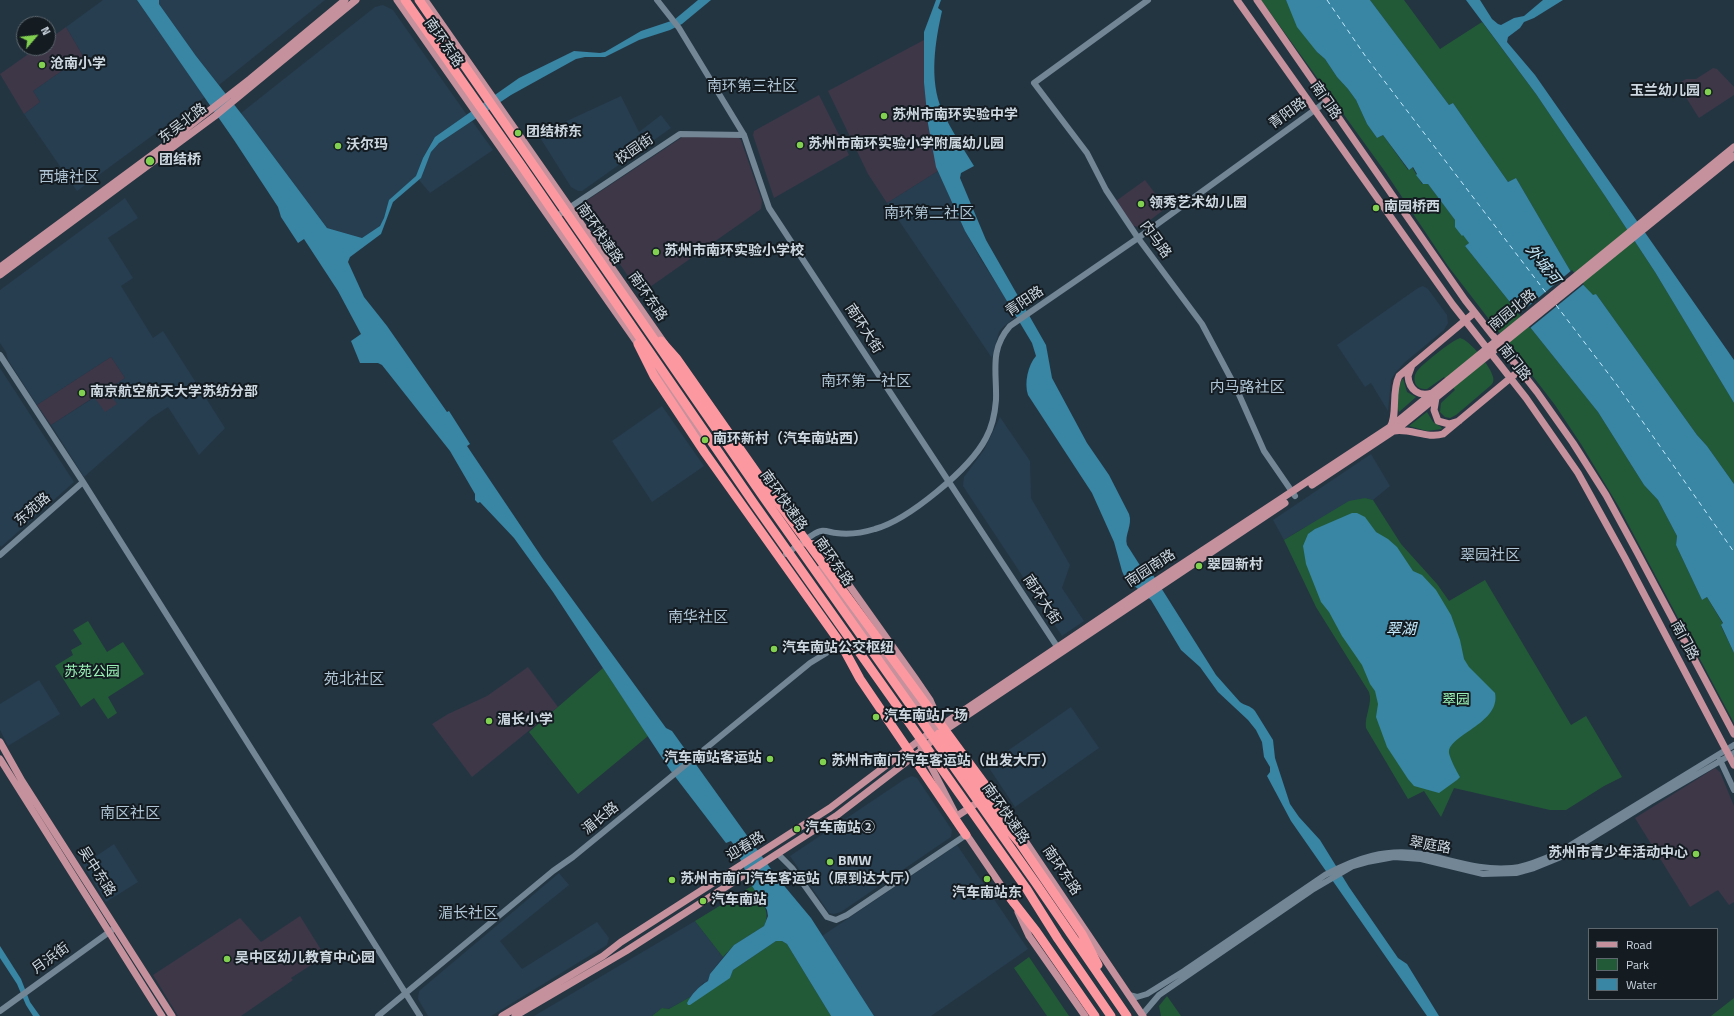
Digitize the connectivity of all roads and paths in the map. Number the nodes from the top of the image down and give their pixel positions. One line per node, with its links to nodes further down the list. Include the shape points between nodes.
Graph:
1 (345, 0): 11 (main road, 东吴北路)
2 (356, 0): 11 (main road, 东吴北路)
3 (397, 0): 18 (main road, 南环东路)
4 (405, 0): 25 (highway, 南环快速路, via 520,162)
5 (419, 0): 23 (highway, 南环快速路)
6 (425, 0): 17 (main road, 南环东路)
7 (657, 0): 14 (street, 南环大街, via 679,28)
8 (1148, 0): 20 (street, 内马路, via 1034,83 1086,153 1106,190)
9 (1237, 0): 13 (main road, 南门路)
10 (1257, 0): 12 (main road, 南门路)
11 (232, 97): 21 (main road, 东吴北路, via 211,109); 22 (main road, 东吴北路, via 216,116)
12 (1327, 101): 13 (street, 青阳路); 24 (main road, 南门路)
13 (1315, 109): 20 (street, 青阳路); 26 (main road, 南门路)
14 (744, 135): 17 (street, 校园街, via 680,134); 36 (street, 南环大街, via 769,208)
15 (1734, 146): 19 (main road, 南园北路)
16 (1734, 156): 19 (main road, 南园北路)
17 (570, 208): 18 (street, 校园街); 39 (main road, 南环东路)
18 (551, 220): 35 (main road, 南环东路)
19 (1649, 220): 31 (main road, 南园北路)
20 (1138, 238): 36 (street, 青阳路, via 1010,326 1004,333 996,351 994,414 986,439 966,466); 38 (street, 内马路, via 1202,324 1237,390 1264,451)
21 (0, 267)
22 (0, 275)
23 (636, 313): 44 (highway, via 677,359 874,633); 71 (highway, 南环快速路)
24 (1474, 313): 26 (main road); 29 (main road, 南门路)
25 (626, 319): 42 (highway, via 654,376 705,453); 81 (highway, 南环快速路, via 1026,888)
26 (1464, 320): 28 (main road); 30 (main road, 南门路)
27 (0, 355): 37 (street)
28 (1416, 360): 31 (main road, via 1408,373 1410,385 1419,394); 33 (main road, via 1397,378)
29 (1520, 370): 30 (main road); 45 (main road, 南门路, via 1564,430 1606,495)
30 (1510, 379): 32 (main road); 51 (main road, 南门路, via 1550,431 1594,501)
31 (1435, 395): 32 (main road, via 1434,410 1438,421 1450,424); 33 (main road, 南园北路)
32 (1462, 419): 33 (main road, via 1449,431 1438,436)
33 (1391, 430): 34 (main road, 南园北路)
34 (1383, 435): 38 (main road, 南园南路)
35 (724, 467): 40 (main road, 南环东路); 42 (main road, via 725,485 732,497 825,626)
36 (948, 481): 39 (street, 青阳路, via 893,523 858,533 822,531); 43 (street, 南环大街)
37 (82, 482): 41 (street, 东苑路); 69 (street)
38 (1293, 495): 43 (main road, 南园南路)
39 (803, 543): 40 (street, 青阳路); 44 (main road, 南环东路); 44 (main road, via 822,547 930,700)
40 (786, 554): 46 (main road, 南环东路)
41 (0, 555)
42 (841, 644): 50 (highway, via 860,679); 69 (street, 湄长路, via 810,663 574,857 553,871)
43 (1059, 650): 44 (main road, 南园南路)
44 (940, 731): 46 (main road, 迎春路); 49 (main road, 迎春路); 57 (highway); 60 (highway)
45 (1734, 734)
46 (920, 740): 49 (main road, 南环东路); 50 (main road, 迎春路)
47 (0, 742): 66 (main road, 吴中东路)
48 (1734, 745): 51 (street, 翠庭路)
49 (925, 748): 52 (main road, 迎春路); 58 (main road); 59 (main road, 南环东路)
50 (908, 749): 52 (highway); 77 (main road, 迎春路, via 837,803 763,852 603,956)
51 (1730, 752): 54 (street, 翠庭路); 55 (main road, 南门路); 63 (street, 翠庭路, via 1556,854 1529,864 1513,868 1479,868 1423,854 1392,852 1364,858)
52 (914, 757): 61 (highway); 62 (main road, 迎春路, via 843,811)
53 (0, 759): 67 (main road, 吴中东路)
54 (1720, 760): 56 (street); 63 (street, 翠庭路, via 1561,857 1534,868 1516,873 1483,874 1421,859 1394,857)
55 (1734, 765)
56 (1734, 790)
57 (984, 798): 58 (main road); 68 (highway, via 1019,842 1082,934)
58 (971, 807): 59 (main road)
59 (957, 816): 61 (main road, 南环东路)
60 (1013, 823): 70 (main road, 南环东路)
61 (966, 835): 62 (street, via 836,920 827,917 792,868); 65 (main road, 南环东路)
62 (778, 854): 78 (main road, 迎春路, via 626,951)
63 (1341, 869): 64 (street, 翠庭路)
64 (1327, 878): 70 (street, 翠庭路, via 1184,972 1146,994 1137,997); 83 (street, 翠庭路, via 1159,995)
65 (1011, 898): 79 (main road, 南环东路, via 1029,936); 80 (highway)
66 (116, 928): 67 (street, 月浜街); 74 (main road, 吴中东路)
67 (109, 932): 72 (street, 月浜街); 73 (main road, 吴中东路)
68 (1097, 964): 71 (highway); 83 (highway)
69 (407, 994): 75 (street, 湄长路); 76 (street)
70 (1129, 995): 83 (main road, 南环东路)
71 (1121, 1007): 82 (highway, 南环快速路)
72 (0, 1011)
73 (162, 1016)
74 (172, 1016)
75 (378, 1016)
76 (420, 1016)
77 (502, 1016)
78 (515, 1016)
79 (1085, 1016)
80 (1096, 1016)
81 (1111, 1016)
82 (1127, 1016)
83 (1140, 1016)

